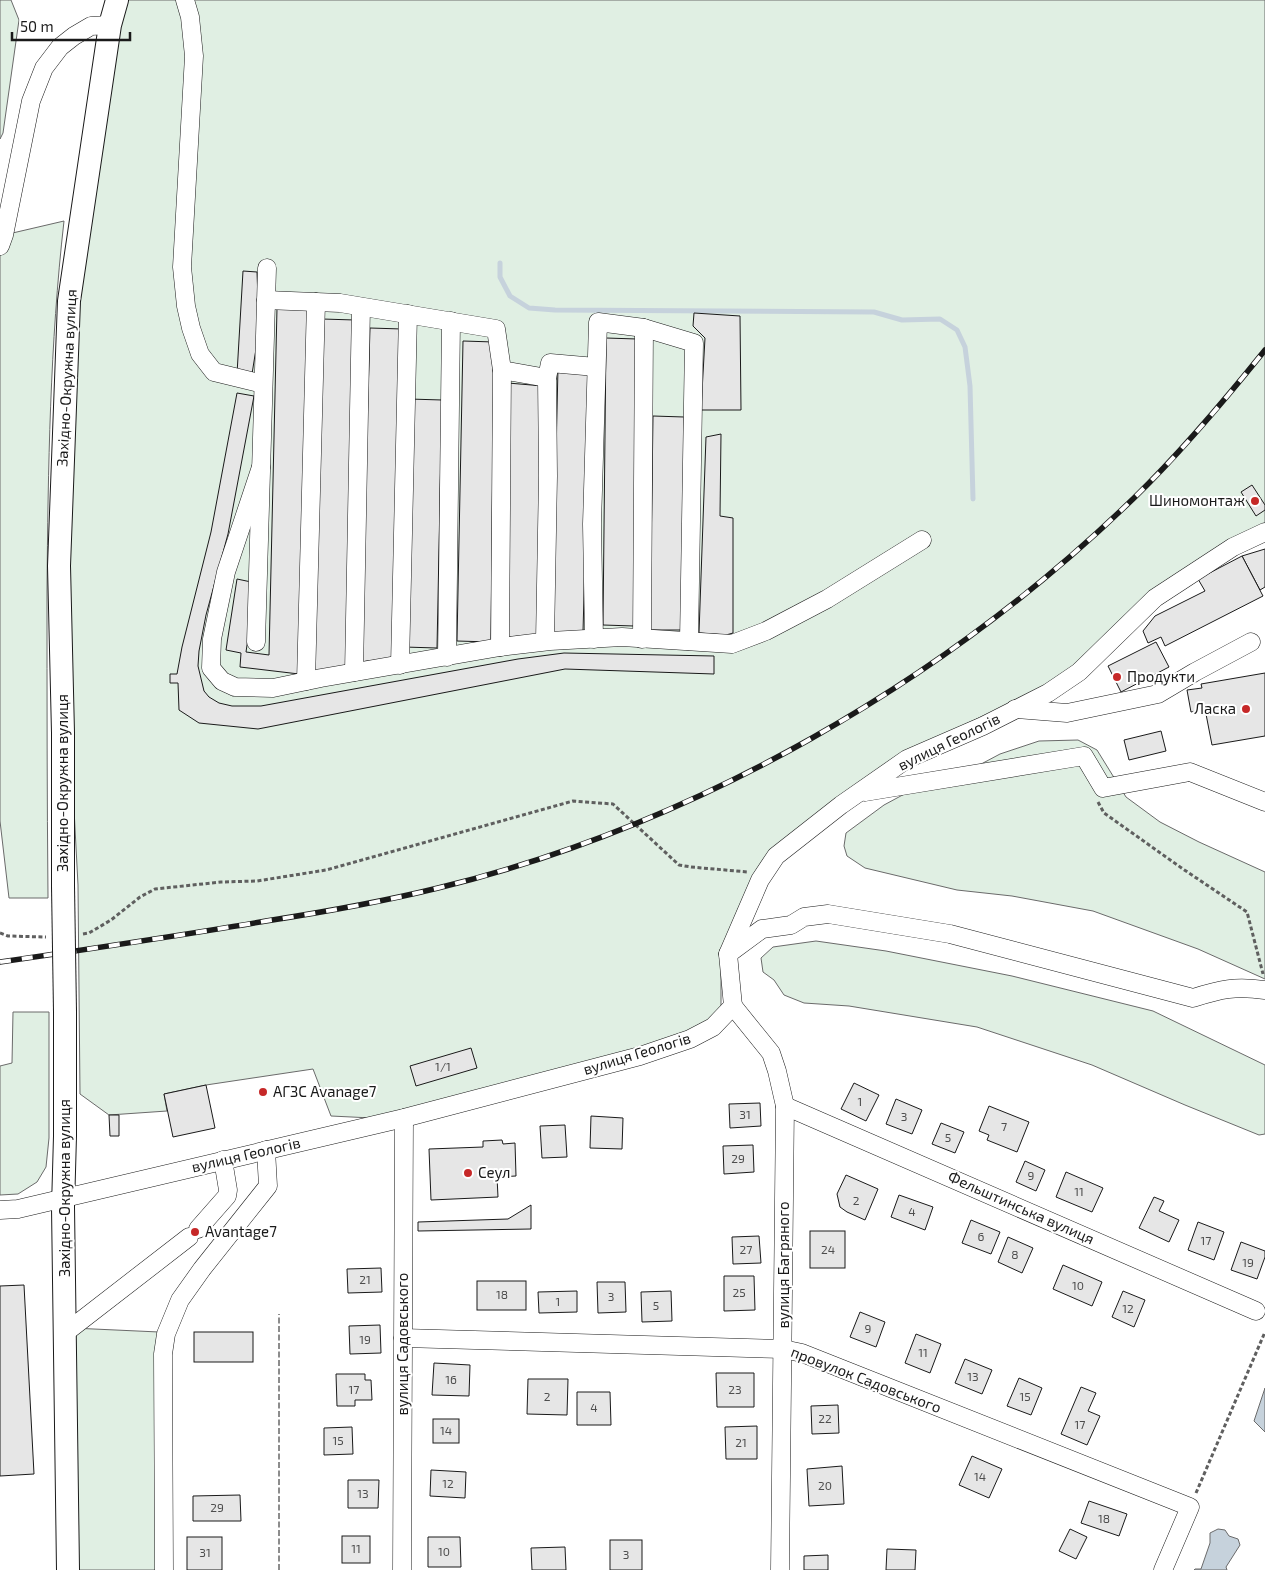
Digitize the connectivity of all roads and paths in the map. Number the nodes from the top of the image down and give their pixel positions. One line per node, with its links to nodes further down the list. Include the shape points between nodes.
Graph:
1 (117, 0): 3 (main road, Західно-Окружна вулиця)
2 (185, 0): 15 (street, via 194,56 182,267 186,306 200,354 214,372)
3 (110, 25): 4 (street, via 91,26 74,36 60,47 44,68 31,101); 46 (main road, Західно-Окружна вулиця, bridge, via 69,301 59,566 65,1012)
4 (0, 246)
5 (267, 268): 6 (street)
6 (266, 300): 7 (street); 15 (street)
7 (316, 302): 8 (street); 29 (street)
8 (361, 306): 9 (street); 28 (street)
9 (408, 314): 10 (street); 27 (street)
10 (451, 321): 13 (street, via 496,329); 26 (street)
11 (644, 328): 12 (street, via 598,322); 20 (street); 22 (street, via 694,343)
12 (596, 367): 14 (street, via 550,363); 19 (street, via 592,524)
13 (502, 370): 14 (street); 25 (street)
14 (547, 378): 21 (street)
15 (263, 384): 16 (street)
16 (261, 467): 23 (street); 29 (street, via 226,572 212,639 211,668 222,681 235,687 273,688)
17 (1265, 532): 30 (street, вулиця Геологів, via 1233,548 1155,598 1079,672 1048,693)
18 (922, 540): 22 (street, via 827,599 766,631 732,644)
19 (594, 639): 20 (street); 21 (street)
20 (642, 639): 22 (street)
21 (545, 641): 25 (street)
22 (690, 641)
23 (256, 642)
24 (1252, 642): 30 (street, via 1158,694 1067,714)
25 (500, 647): 26 (street)
26 (447, 657): 27 (street)
27 (400, 665): 28 (street)
28 (354, 672): 29 (street)
29 (306, 681)
30 (1015, 709): 31 (street, вулиця Геологів, via 907,759)
31 (860, 793): 33 (street, via 1084,756 1103,788 1190,772); 34 (street, вулиця Геологів, via 776,856)
32 (1096, 798): 39 (path, via 1104,813 1247,912)
33 (1265, 802)
34 (764, 873): 36 (path, via 679,864 614,804 573,801 326,870 257,881 155,889 111,920); 38 (street, вулиця Геологів)
35 (0, 934): 37 (path, via 38,938)
36 (81, 934)
37 (55, 936)
38 (728, 954): 40 (street, via 762,928 791,925 804,917 828,914 950,934 1193,998 1220,989); 41 (street, вулиця Геологів)
39 (1265, 981)
40 (1265, 990)
41 (733, 1006): 42 (street, вулиця Багряного, via 771,1053); 43 (street, вулиця Геологів, via 712,1027 690,1039 640,1056)
42 (785, 1106): 48 (street, Фельштинська вулиця); 52 (street, вулиця Багряного)
43 (404, 1118): 44 (street, вулиця Геологів); 51 (street, вулиця Садовського)
44 (266, 1150): 45 (street, вулиця Геологів); 55 (street, via 268,1186 180,1300 166,1334)
45 (223, 1160): 46 (street, вулиця Геологів); 50 (street, via 227,1196 193,1233)
46 (63, 1198): 47 (street, вулиця Геологів); 50 (main road, Західно-Окружна вулиця)
47 (0, 1210)
48 (1256, 1311)
49 (1265, 1332): 53 (path)
50 (65, 1333): 54 (main road, Західно-Окружна вулиця)
51 (403, 1338): 52 (street, провулок Садовського); 56 (street, вулиця Садовського)
52 (783, 1349): 53 (street, провулок Садовського, via 802,1353); 57 (street, вулиця Багряного)
53 (1190, 1508): 58 (street)
54 (68, 1570)
55 (164, 1570)
56 (402, 1570)
57 (780, 1570)
58 (1163, 1570)

